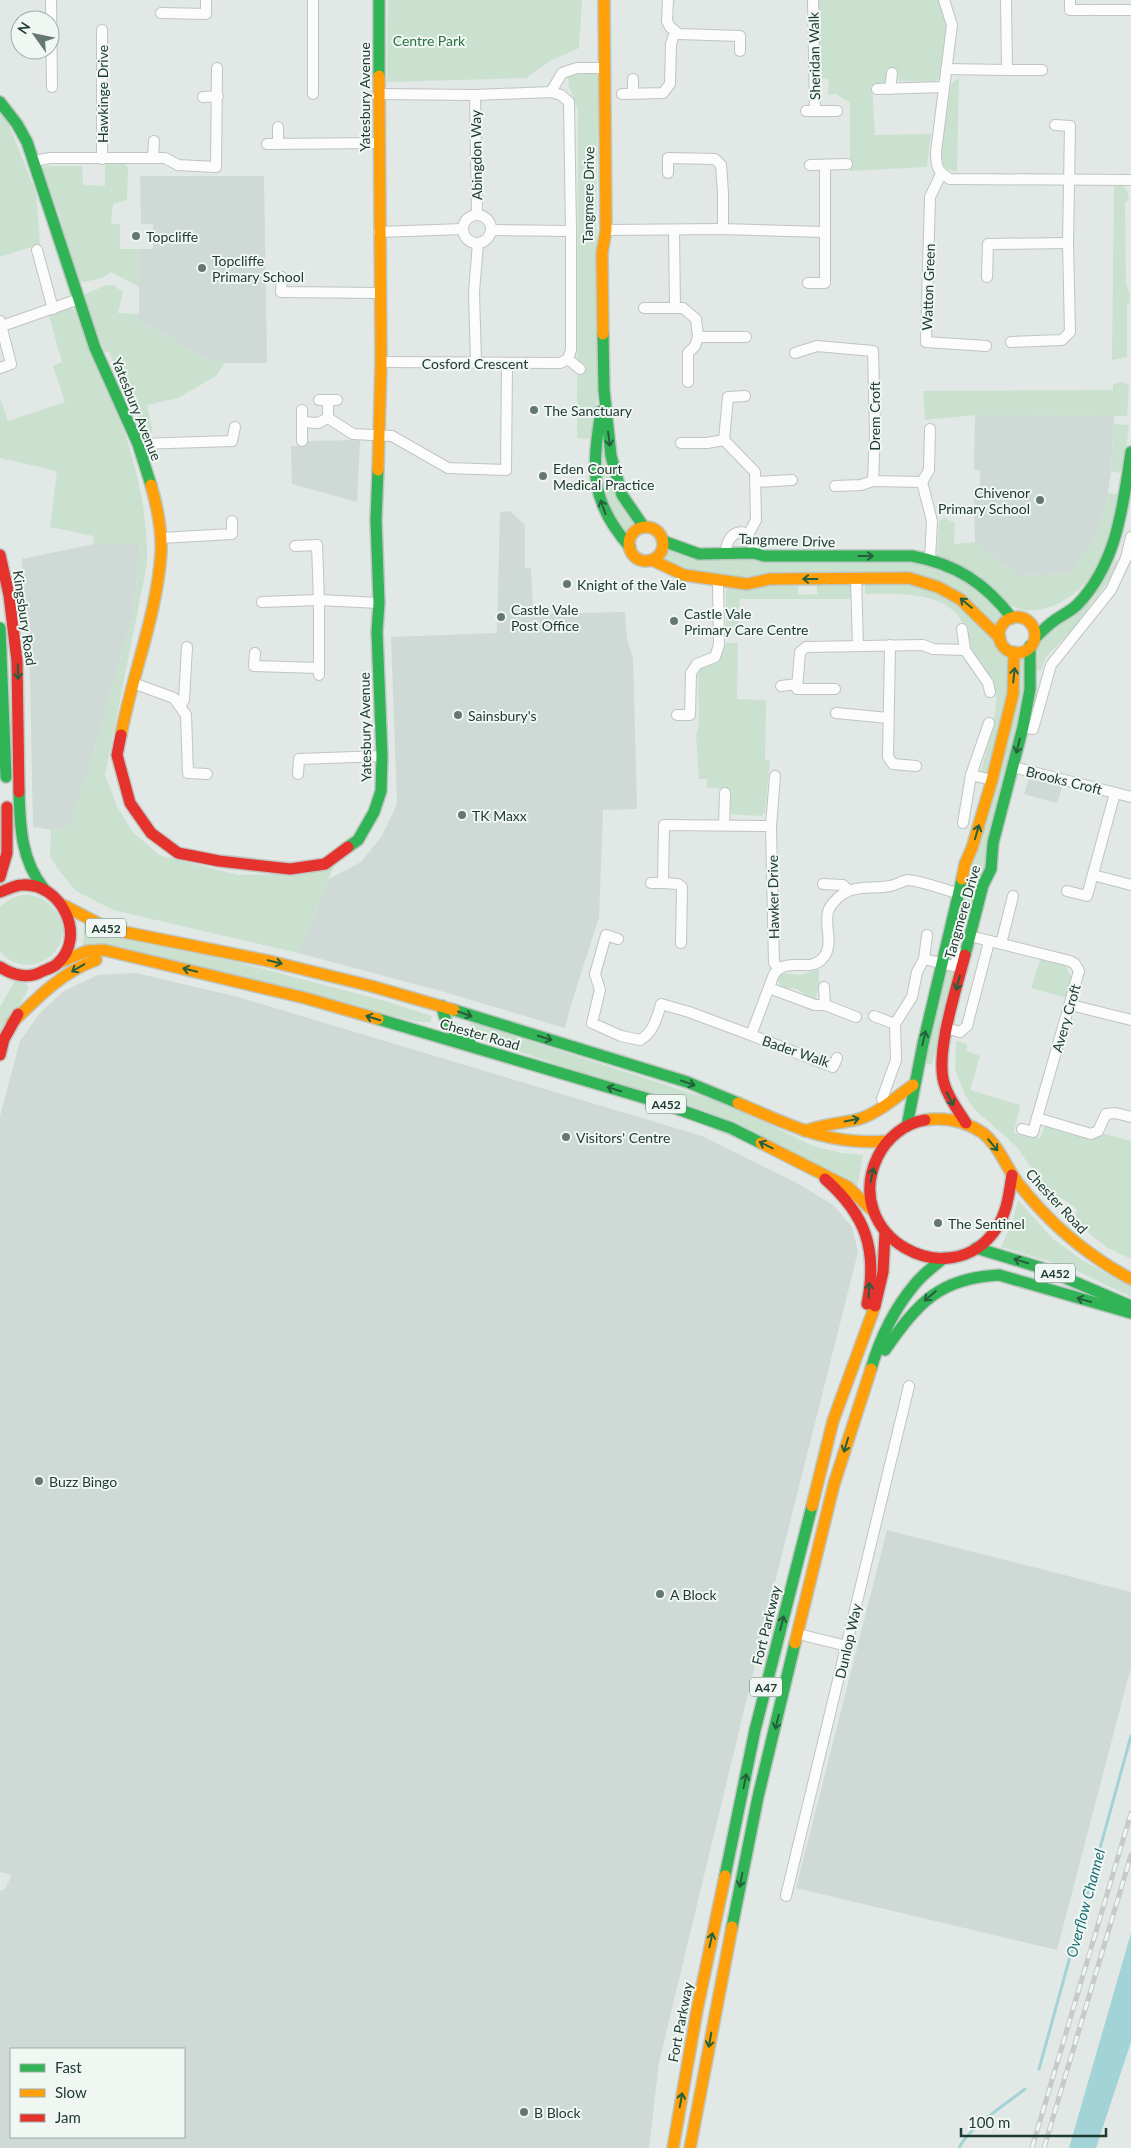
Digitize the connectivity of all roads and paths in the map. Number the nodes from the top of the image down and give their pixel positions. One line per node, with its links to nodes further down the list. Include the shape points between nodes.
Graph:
1 (51, 0): 23 (street)
2 (206, 0): 12 (street, via 206,14)
3 (313, 0): 28 (street)
4 (379, 0): 29 (main road, Yatesbury Avenue)
5 (604, 0): 17 (main road, Tangmere Drive)
6 (668, 0): 14 (street, via 666,21)
7 (813, 0): 34 (street, Sheridan Walk, via 811,111)
8 (944, 0): 18 (street, via 952,25)
9 (1006, 0): 19 (street)
10 (1070, 0): 11 (street, via 1070,10)
11 (1131, 10)
12 (161, 13)
13 (102, 30): 40 (street, Hawkinge Drive)
14 (675, 32): 15 (street, via 740,36); 22 (street, via 667,89 663,93 627,93)
15 (740, 51)
16 (217, 68): 31 (street, Hawkinge Drive)
17 (604, 68): 27 (street, via 577,68 562,73); 53 (main road, Tangmere Drive)
18 (946, 69): 19 (street); 24 (street)
19 (1007, 70): 20 (street)
20 (1042, 70)
21 (892, 73): 26 (street)
22 (633, 79)
23 (52, 87)
24 (944, 87): 26 (street); 46 (street, via 936,152 936,166)
25 (877, 89): 26 (street)
26 (890, 89)
27 (551, 92): 30 (street); 55 (street, via 569,102)
28 (313, 94)
29 (379, 94): 30 (street); 38 (main road, Yatesbury Avenue)
30 (475, 95): 49 (street, Abingdon Way)
31 (218, 96): 32 (street); 39 (street, Hawkinge Drive, via 216,166 178,165 165,158)
32 (203, 97)
33 (0, 102): 41 (main road, Yatesbury Avenue, via 18,124)
34 (837, 111)
35 (1055, 125): 47 (street, via 1070,126)
36 (278, 127): 38 (street, via 272,144)
37 (154, 141): 39 (street)
38 (380, 143): 56 (main road, Yatesbury Avenue)
39 (153, 158): 40 (street, Hawkinge Drive)
40 (102, 159): 41 (street, Hawkinge Drive, via 50,158)
41 (34, 161): 65 (main road, Yatesbury Avenue)
42 (847, 164): 44 (street)
43 (810, 165): 44 (street)
44 (825, 165): 57 (street)
45 (668, 173): 51 (street, via 668,158 715,159 721,165)
46 (941, 174): 47 (street, via 950,179); 73 (street, Watton Green, via 930,197 926,342)
47 (1070, 180): 48 (street); 59 (street)
48 (1131, 180)
49 (478, 215): 50 (street, via 466,221); 52 (street, via 489,221)
50 (463, 229): 56 (street); 58 (street, via 466,237)
51 (723, 229): 54 (street); 57 (street)
52 (492, 230): 55 (street); 58 (street, via 489,238)
53 (606, 230): 54 (street); 82 (main road, Tangmere Drive, via 602,253)
54 (674, 230): 67 (street)
55 (571, 231): 75 (street, via 571,350)
56 (378, 232): 64 (main road, Yatesbury Avenue)
57 (824, 232): 63 (street, via 824,283)
58 (478, 243): 77 (street, via 474,292)
59 (1068, 243): 62 (street, via 988,244); 72 (street, via 1070,332 1062,340)
60 (37, 250): 68 (street)
61 (282, 277): 64 (street, via 281,292)
62 (987, 277)
63 (808, 283)
64 (380, 293): 76 (main road, Yatesbury Avenue)
65 (79, 299): 68 (street); 94 (main road, Yatesbury Avenue, via 95,348)
66 (644, 308): 67 (street)
67 (675, 308): 70 (street, via 684,308 696,319)
68 (53, 309): 69 (street)
69 (1, 323): 79 (street, via 11,364)
70 (698, 337): 71 (street); 81 (street, via 688,353)
71 (746, 337)
72 (1011, 342)
73 (986, 346)
74 (795, 353): 97 (street, Drem Croft, via 817,346 873,350)
75 (568, 359): 78 (street, Cosford Crescent); 80 (street)
76 (381, 362): 77 (street, Cosford Crescent); 90 (main road, Yatesbury Avenue)
77 (476, 362): 78 (street, Cosford Crescent)
78 (507, 364): 90 (street, via 506,470 448,468 392,436)
79 (0, 368)
80 (580, 369)
81 (688, 382)
82 (604, 390): 103 (main road, Tangmere Drive, one-way to 103, via 616,477 622,495); 109 (main road, Tangmere Drive, one-way to 82, via 610,524 597,488 597,434)
83 (745, 396): 91 (street, via 728,398)
84 (328, 400): 86 (street)
85 (302, 410): 87 (street)
86 (328, 418): 87 (street, via 318,423); 90 (street, via 353,434)
87 (302, 422): 92 (street)
88 (235, 426): 94 (street, via 232,441)
89 (930, 429): 99 (street, via 930,470)
90 (378, 434): 122 (main road, Yatesbury Avenue, via 376,520)
91 (724, 440): 93 (street, via 707,444); 98 (street, via 756,472)
92 (302, 441)
93 (681, 443)
94 (138, 444): 106 (main road, Yatesbury Avenue, via 156,502)
95 (1131, 452): 101 (main road)
96 (792, 480): 98 (street)
97 (873, 481): 99 (street); 100 (street)
98 (757, 482): 104 (street, via 756,520)
99 (922, 482): 115 (street, via 932,520)
100 (835, 486)
101 (1127, 512): 110 (main road)
102 (232, 521): 106 (street, via 232,534)
103 (644, 527): 107 (main road, via 658,532); 109 (main road, via 632,536)
104 (748, 535): 111 (street, via 754,542); 112 (street, via 741,532 733,536 728,541)
105 (1131, 537): 114 (street)
106 (160, 538): 135 (main road, Yatesbury Avenue, via 157,586)
107 (663, 541): 112 (main road, Tangmere Drive, via 699,554); 116 (main road, via 662,550)
108 (295, 546): 120 (street, via 316,545)
109 (630, 547): 116 (main road, via 638,558)
110 (1112, 551): 114 (street); 119 (main road)
111 (754, 553): 112 (main road, Tangmere Drive); 115 (main road, Tangmere Drive, one-way to 115)
112 (726, 554)
113 (0, 555): 160 (main road, Kingsbury Road, one-way to 160, via 9,595 17,661)
114 (1126, 558): 145 (street, via 1111,590 1051,665 1033,729)
115 (930, 559): 123 (main road, Tangmere Drive, via 966,575 990,591)
116 (652, 560): 118 (main road, via 684,575)
117 (856, 578): 118 (main road, one-way to 118, via 770,579 747,584); 127 (main road, one-way to 117, via 968,605 944,588 908,578); 131 (street)
118 (718, 580): 142 (street, via 720,645 714,657 697,664 691,673 690,715)
119 (1088, 592): 124 (main road, via 1068,606); 128 (main road, via 1076,607 1056,619)
120 (319, 600): 121 (street); 122 (street); 134 (street, via 319,671 254,666)
121 (262, 602)
122 (379, 603): 146 (main road, Yatesbury Avenue)
123 (1012, 618): 124 (main road, via 1022,618); 127 (main road, via 1002,625)
124 (1031, 623): 128 (main road, via 1035,632)
125 (0, 628): 162 (main road, Kingsbury Road, via 8,822 7,853)
126 (962, 629): 132 (street)
127 (1000, 638): 133 (main road, via 1005,647)
128 (1032, 642): 133 (main road, via 1026,650); 145 (main road, Tangmere Drive, via 1030,689)
129 (890, 645): 131 (street); 132 (street); 143 (street)
130 (187, 646): 140 (street, via 184,700)
131 (858, 646): 136 (street, via 806,647 800,652)
132 (965, 650): 139 (street, via 988,683)
133 (1014, 652): 153 (main road, Tangmere Drive, one-way to 133, via 1012,694)
134 (255, 653)
135 (133, 683): 140 (street, via 174,698); 146 (main road, Yatesbury Avenue, via 120,739 119,766 130,803 151,834 178,853 290,869 325,864 358,840 366,828 381,791)
136 (797, 684): 137 (street); 138 (street, via 797,690)
137 (780, 686)
138 (834, 689)
139 (990, 692)
140 (180, 706): 149 (street, via 186,715 188,773)
141 (836, 714): 143 (street)
142 (677, 716)
143 (888, 718): 147 (street, via 888,757 893,764)
144 (989, 723): 151 (street)
145 (1023, 727): 148 (main road, Tangmere Drive, one-way to 148)
146 (382, 756): 150 (street, via 299,759)
147 (916, 766)
148 (1013, 767): 155 (street, Brooks Croft); 175 (main road, Tangmere Drive, via 993,843 990,869)
149 (207, 774)
150 (298, 774)
151 (971, 775): 153 (street); 157 (street)
152 (774, 776): 159 (street, Hawker Drive)
153 (992, 780): 171 (main road, Tangmere Drive, one-way to 153, via 965,864)
154 (725, 793): 158 (street)
155 (1115, 793): 156 (street, Brooks Croft); 161 (street, Brooks Croft)
156 (1131, 797)
157 (963, 823)
158 (724, 825): 159 (street); 164 (street, via 664,825)
159 (772, 826): 186 (street, Hawker Drive, via 774,963)
160 (21, 838): 167 (main road, Kingsbury Road, via 37,881); 176 (main road, via 66,895 97,914)
161 (1093, 875): 166 (street); 169 (street, Brooks Croft, via 1087,896)
162 (0, 877)
163 (651, 883): 164 (street)
164 (663, 883): 179 (street, via 682,887)
165 (823, 884): 168 (street, via 842,885)
166 (1131, 885)
167 (44, 889): 170 (main road, via 21,884); 173 (main road, Chester Road)
168 (848, 890): 171 (street, via 890,886 908,880); 186 (street, via 839,895 828,911 828,950 820,962)
169 (1067, 891)
170 (0, 892)
171 (960, 894): 183 (main road, Tangmere Drive)
172 (1013, 896): 180 (street)
173 (63, 905): 176 (main road, Chester Road / A452, via 109,930); 185 (main road, via 72,925 72,939)
174 (927, 935): 182 (street)
175 (970, 936): 178 (street, Avery Croft); 183 (street, via 953,966); 197 (main road, Tangmere Drive, one-way to 197)
176 (154, 938): 190 (main road, Chester Road / A452, one-way to 190, via 269,961)
177 (618, 939): 198 (street, Bader Walk, via 606,935 594,974 600,990 592,1024 640,1040 654,1026 661,1004)
178 (989, 942): 180 (street, Avery Croft); 197 (street, via 967,1026 960,1032)
179 (681, 943)
180 (1001, 944): 189 (street, Avery Croft, via 1075,964 1079,971)
181 (142, 958): 185 (main road, Chester Road / A452, via 104,950 87,951); 195 (main road, one-way to 195, via 106,958 88,962 32,1002); 201 (main road, Chester Road / A452, one-way to 181, via 305,998)
182 (924, 959): 183 (street); 196 (street, via 917,972 912,998)
183 (942, 964): 202 (main road, Tangmere Drive, one-way to 183)
184 (0, 967): 185 (main road, Chester Road, via 14,974 33,976)
185 (54, 967): 195 (main road)
186 (778, 967): 187 (street)
187 (770, 985): 191 (street, via 815,1005); 198 (street, Bader Walk)
188 (824, 987): 191 (street)
189 (1071, 1005): 194 (street); 205 (street, Avery Croft)
190 (442, 1006): 201 (main road, A452, via 444,1022 452,1032 512,1053); 209 (main road, Chester Road / A452, one-way to 209, via 687,1082)
191 (825, 1006): 192 (street)
192 (856, 1016)
193 (874, 1016): 196 (street)
194 (1131, 1020)
195 (12, 1024): 199 (main road)
196 (895, 1024): 203 (street, via 896,1060)
197 (946, 1028): 206 (main road, Tangmere Drive, one-way to 206, via 943,1081)
198 (750, 1036): 200 (street, Bader Walk, via 833,1066)
199 (0, 1055)
200 (837, 1058)
201 (534, 1065): 211 (main road, Chester Road / A452, one-way to 201, via 731,1128 655,1101)
202 (914, 1085): 207 (main road, Tangmere Drive); 209 (main road, one-way to 202, via 822,1124 858,1120)
203 (882, 1099)
204 (1131, 1116): 205 (street, via 1106,1114 1098,1131 1091,1134)
205 (1037, 1118): 208 (street, via 1033,1132)
206 (966, 1123): 207 (main road, via 936,1118); 212 (main road, one-way to 212, via 996,1146)
207 (907, 1126): 210 (main road)
208 (1022, 1129)
209 (805, 1131): 210 (main road, Chester Road / A452, via 842,1141)
210 (888, 1141): 213 (main road, one-way to 210, via 871,1174 880,1151)
211 (810, 1167): 213 (main road, Chester Road / A452, via 848,1187); 222 (main road, one-way to 211, via 868,1300 868,1242 852,1205)
212 (1012, 1175): 215 (main road, via 1002,1219); 217 (main road, Chester Road / A452, via 1030,1200 1082,1250)
213 (874, 1212): 214 (main road)
214 (885, 1234): 216 (main road, via 911,1252); 222 (main road, Fort Parkway / A47, via 877,1302)
215 (976, 1248): 216 (main road); 218 (main road, A452, one-way to 215, via 1042,1268)
216 (944, 1258): 221 (main road, A47, via 916,1282 901,1302 880,1340)
217 (1131, 1279)
218 (1131, 1306)
219 (1131, 1313): 221 (main road, one-way to 221, via 999,1275 956,1281 935,1292 907,1318 883,1354)
220 (909, 1386): 224 (street, Dunlop Way)
221 (860, 1399): 223 (main road, A47, one-way to 223, via 834,1484)
222 (833, 1421): 226 (main road, Fort Parkway / A47, one-way to 222, via 697,2010 755,1730)
223 (798, 1634): 224 (street); 227 (main road, A47, one-way to 227, via 756,1806)
224 (846, 1646): 225 (street, Dunlop Way)
225 (786, 1896)
226 (673, 2148)
227 (690, 2148)

